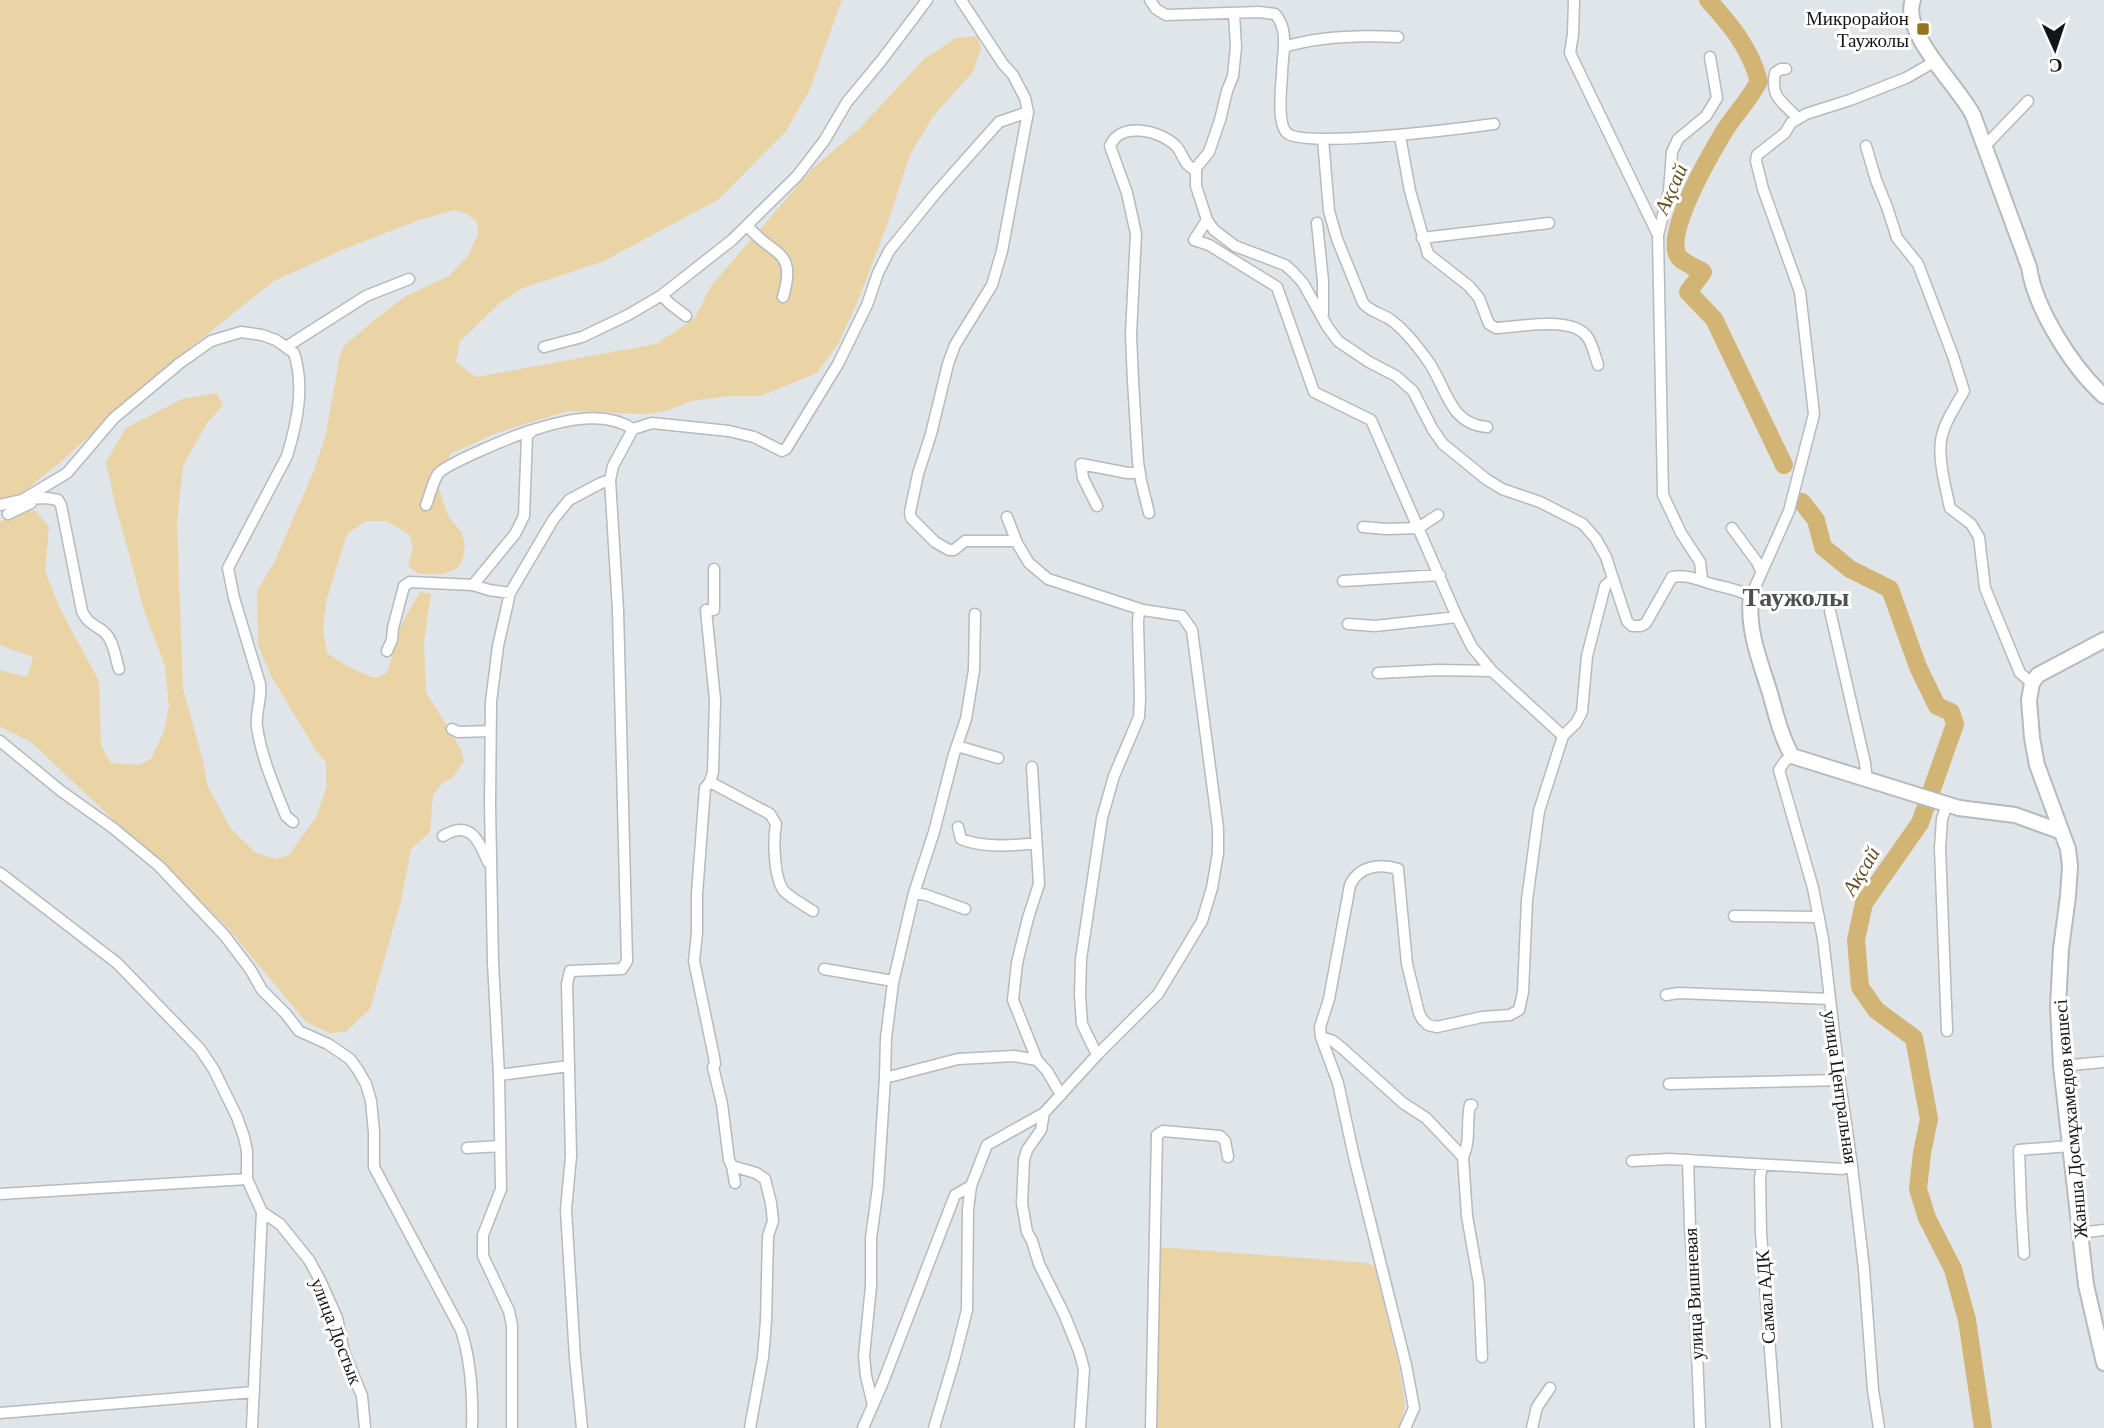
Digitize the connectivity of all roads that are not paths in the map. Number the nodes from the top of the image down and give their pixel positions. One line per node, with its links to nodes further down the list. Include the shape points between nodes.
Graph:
1 (927, 0): 24 (street, via 847,102 824,141)
2 (961, 0): 13 (street, via 1013,75)
3 (1150, 0): 6 (street, via 1166,15)
4 (1574, 0): 25 (street, via 1570,53)
5 (1910, 1): 10 (street, via 1913,22)
6 (1234, 14): 8 (street, via 1275,13 1284,31); 20 (street, via 1233,76 1209,152)
7 (1398, 37): 8 (street, via 1303,41)
8 (1284, 47): 17 (street, via 1280,104 1284,131 1301,138)
9 (1710, 57): 25 (street, via 1717,98 1706,116 1678,139 1672,152 1669,191)
10 (1934, 62): 14 (street, via 1906,78); 19 (street, via 1968,104)
11 (1786, 69): 14 (street, via 1775,73 1773,86 1776,96)
12 (2028, 101): 19 (street)
13 (1028, 112): 37 (street, via 999,122 889,251 838,364 786,449 729,431 652,424); 53 (street, via 992,285 947,364 910,512 935,542 949,550 965,541)
14 (1798, 119): 55 (street, via 1757,155 1756,161 1800,292 1814,414 1789,511)
15 (1494, 124): 16 (street)
16 (1400, 136): 17 (street); 26 (street)
17 (1324, 139): 36 (street, via 1329,211 1363,303 1391,320 1415,344 1461,418)
18 (1866, 146): 73 (street, via 1897,238 1918,264 1964,391 1941,442 1950,508 1971,524 1979,537 1984,588 2020,673)
19 (1984, 147): 35 (street, via 2041,305 2081,372)
20 (1196, 172): 21 (street); 39 (street, via 1176,146 1148,131 1119,134 1110,146 1136,234 1132,356)
21 (1207, 220): 31 (street, via 1235,246 1285,265 1303,283); 51 (street, via 1194,240 1278,287 1314,392 1371,420)
22 (1317, 223): 31 (street)
23 (1549, 223): 26 (street)
24 (747, 225): 28 (street); 29 (street, via 788,265)
25 (1658, 235): 58 (street, via 1663,495 1700,562)
26 (1422, 238): 34 (street, via 1428,254 1479,298 1489,324 1496,328 1552,324 1578,328 1587,337)
27 (409, 279): 32 (street, via 366,296)
28 (662, 295): 30 (street); 33 (street, via 597,331)
29 (783, 297)
30 (686, 316)
31 (1323, 318): 57 (street, via 1338,341 1413,391 1443,444 1486,479 1583,524 1606,557)
32 (286, 347): 42 (street, via 262,335 241,332 211,341 114,418 66,473); 85 (street, via 294,353 300,375 288,456 228,569 260,684 257,727 262,748 286,816)
33 (544, 347)
34 (1598, 365)
35 (2104, 396)
36 (1487, 427)
37 (633, 429): 38 (street, via 601,418); 40 (street)
38 (526, 434): 44 (street, via 438,473); 60 (street, via 524,516)
39 (1140, 473): 45 (street, via 1081,464); 46 (street)
40 (610, 480): 61 (street, via 569,500); 106 (street, via 627,961 622,969 570,971 567,976)
41 (40, 498): 42 (street); 47 (street); 70 (street, via 58,500 61,505 82,611 86,620 111,640)
42 (22, 500): 43 (street)
43 (0, 505)
44 (426, 505)
45 (1097, 506)
46 (1149, 513)
47 (8, 514)
48 (1438, 515): 51 (street)
49 (1006, 517): 53 (street)
50 (1363, 527): 51 (street)
51 (1418, 528): 56 (street)
52 (1732, 528): 55 (street)
53 (1016, 541): 63 (street, via 1029,563 1048,579)
54 (714, 569): 83 (street, via 714,610 706,610 715,700)
55 (1761, 571): 62 (street)
56 (1440, 575): 59 (street); 66 (street)
57 (1613, 579): 58 (street, via 1627,621 1641,626 1672,577); 76 (street, via 1605,586 1587,656 1582,712)
58 (1702, 579): 62 (street)
59 (1343, 581)
60 (473, 585): 61 (street); 69 (street, via 420,581 404,586)
61 (510, 593): 75 (street, via 498,646)
62 (1751, 596): 79 (street, via 1752,632)
63 (1139, 609): 103 (street, via 1139,717 1102,818 1081,959 1082,1024); 103 (street, via 1182,616 1192,630 1218,853 1202,921 1158,994)
64 (1829, 611): 82 (street)
65 (975, 614): 78 (street, via 974,670)
66 (1457, 617): 67 (street, via 1375,626); 71 (street, via 1472,647)
67 (1348, 624)
68 (2104, 640): 73 (street)
69 (387, 651)
70 (119, 670)
71 (1492, 671): 72 (street); 76 (street)
72 (1378, 673)
73 (2032, 683): 87 (street, Жанша Досмұхамедов көшесі, via 2029,700 2037,765)
74 (452, 729): 75 (street)
75 (490, 732): 90 (street)
76 (1563, 736): 102 (street, via 1535,834 1519,1010 1437,1027 1422,1019 1407,964 1398,869 1377,866 1354,876 1350,885)
77 (0, 741): 141 (street, via 159,866 225,936 262,990 299,1031 328,1044 358,1070 372,1101 374,1167 461,1331)
78 (957, 746): 80 (street); 92 (street)
79 (1792, 756): 82 (street); 96 (street, улица Центральная, via 1779,770)
80 (998, 758)
81 (1032, 767): 89 (street)
82 (1864, 779): 84 (street)
83 (710, 782): 94 (street, via 770,814 782,889); 123 (street, via 705,788 694,961)
84 (1944, 803): 87 (street, via 2015,815); 101 (street, via 1940,848)
85 (293, 822)
86 (958, 827): 89 (street, via 961,839 970,842)
87 (2062, 832): 107 (street, Жанша Досмұхамедов көшесі, via 2070,866 2060,950)
88 (443, 836): 90 (street, via 462,828 469,831)
89 (1037, 843): 104 (street, via 1039,884 1017,963 1013,1000)
90 (491, 869): 108 (street)
91 (0, 873): 125 (street, via 117,963 200,1049 242,1127)
92 (914, 893): 93 (street); 98 (street)
93 (965, 909)
94 (813, 911)
95 (1734, 916): 96 (street)
96 (1819, 917): 100 (street, улица Центральная)
97 (824, 969): 98 (street)
98 (893, 981): 109 (street)
99 (1666, 995): 100 (street)
100 (1830, 999): 110 (street, улица Центральная)
101 (1947, 1031)
102 (1321, 1037): 119 (street, via 1333,1041 1426,1118); 149 (street, via 1338,1083 1406,1365 1414,1408)
103 (1097, 1055): 112 (street)
104 (1037, 1060): 109 (street, via 1014,1056 958,1059); 112 (street)
105 (2104, 1062): 107 (street)
106 (569, 1066): 108 (street); 143 (street, via 571,1156 566,1210)
107 (2061, 1066): 116 (street, Жанша Досмұхамедов көшесі)
108 (499, 1074): 115 (street)
109 (885, 1078): 137 (street, via 864,1356)
110 (1840, 1080): 111 (street); 124 (street, улица Центральная)
111 (1669, 1084)
112 (1060, 1095): 114 (street)
113 (1472, 1105): 119 (street)
114 (1044, 1114): 127 (street, via 987,1145); 147 (street, via 1041,1130 1024,1160 1023,1218 1084,1369)
115 (500, 1146): 117 (street); 142 (street, via 501,1189 483,1235 483,1256 512,1326)
116 (2070, 1146): 131 (street, Жанша Досмұхамедов көшесі); 132 (street, via 2019,1150)
117 (467, 1148)
118 (1228, 1157): 148 (street, via 1220,1136 1163,1131 1157,1135)
119 (1463, 1157): 133 (street, via 1479,1284)
120 (1688, 1160): 121 (street); 122 (street); 151 (street, улица Вишневая)
121 (1632, 1161)
122 (1762, 1165): 124 (street); 152 (street, Самал АДК, via 1761,1233)
123 (732, 1166): 126 (street); 144 (street, via 765,1179 773,1215 768,1236 763,1357)
124 (1852, 1166): 153 (street, улица Центральная)
125 (247, 1179): 128 (street); 129 (street)
126 (735, 1183)
127 (971, 1186): 137 (street, via 955,1195); 146 (street, via 967,1310)
128 (0, 1194)
129 (262, 1212): 136 (street); 140 (street, улица Достык, via 280,1224 320,1280 362,1396)
130 (2104, 1230): 131 (street)
131 (2079, 1233): 134 (street, Жанша Досмұхамедов көшесі)
132 (2024, 1254)
133 (1482, 1357)
134 (2104, 1363)
135 (1550, 1388): 150 (street, via 1537,1407)
136 (254, 1392): 138 (street); 139 (street)
137 (873, 1405): 145 (street)
138 (0, 1413)
139 (252, 1428)
140 (365, 1428)
141 (472, 1428)
142 (512, 1428)
143 (582, 1428)
144 (750, 1428)
145 (863, 1428)
146 (934, 1428)
147 (1080, 1428)
148 (1151, 1428)
149 (1405, 1428)
150 (1532, 1428)
151 (1700, 1428)
152 (1776, 1428)
153 (1879, 1428)

